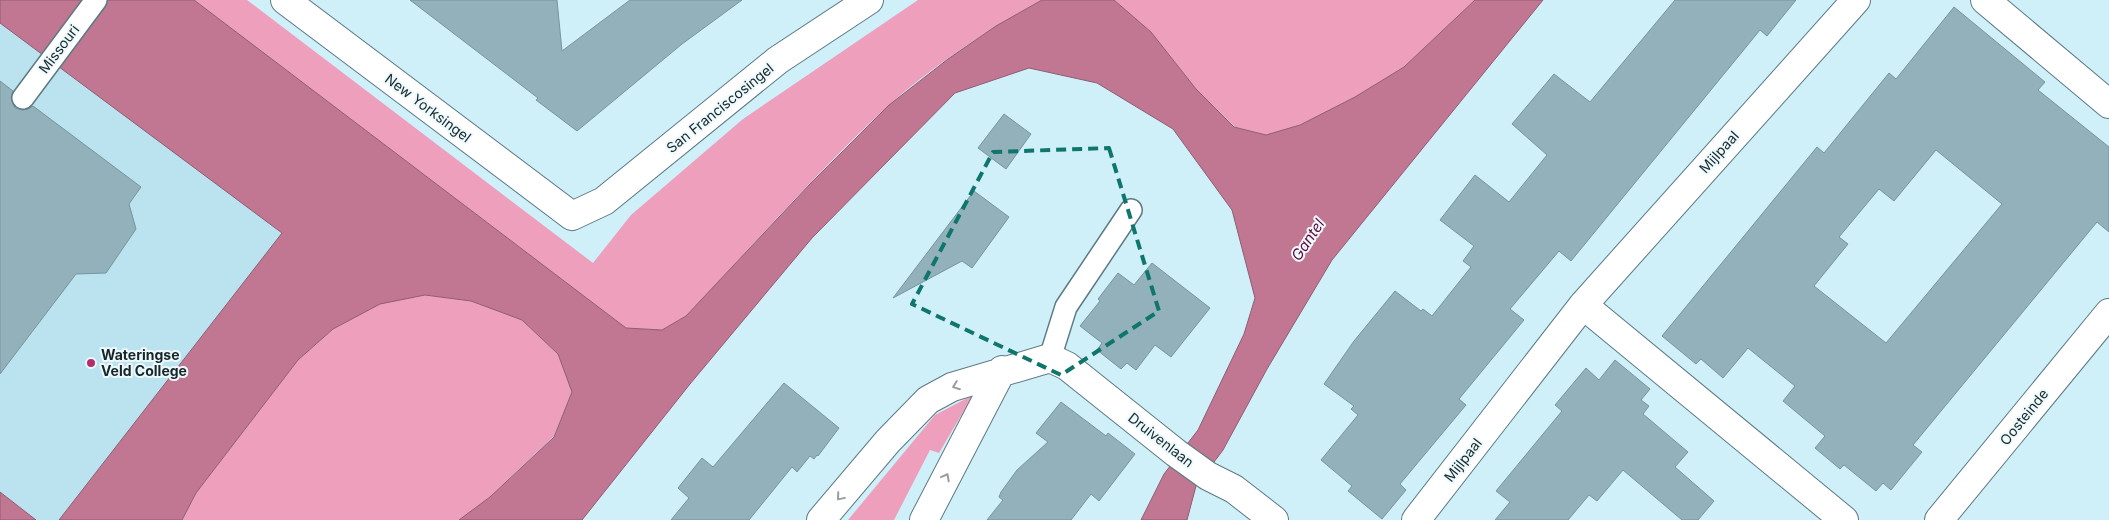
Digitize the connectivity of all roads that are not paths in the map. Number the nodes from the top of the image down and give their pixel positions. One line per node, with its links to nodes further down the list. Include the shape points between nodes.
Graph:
1 (96, 0): 6 (lane, Missouri)
2 (285, 0): 9 (street, New Yorksingel)
3 (869, 0): 9 (street, San Franciscosingel, via 778,60 604,201)
4 (1856, 0): 10 (street, Mijlpaal)
5 (1984, 0): 7 (street)
6 (23, 98)
7 (2109, 104)
8 (1131, 210): 12 (lane, via 1066,307)
9 (572, 216)
10 (1583, 305): 17 (street, Mijlpaal); 18 (street)
11 (2109, 313): 19 (street, Oosteinde)
12 (1050, 358): 13 (street); 16 (street, Druivenlaan, via 1067,366 1176,453 1208,476 1234,489)
13 (1002, 370): 14 (street, one-way to 14, via 952,387 928,400 888,441); 15 (street, one-way to 13)
14 (821, 520)
15 (924, 520)
16 (1274, 520)
17 (1416, 520)
18 (1844, 520)
19 (1939, 520)

